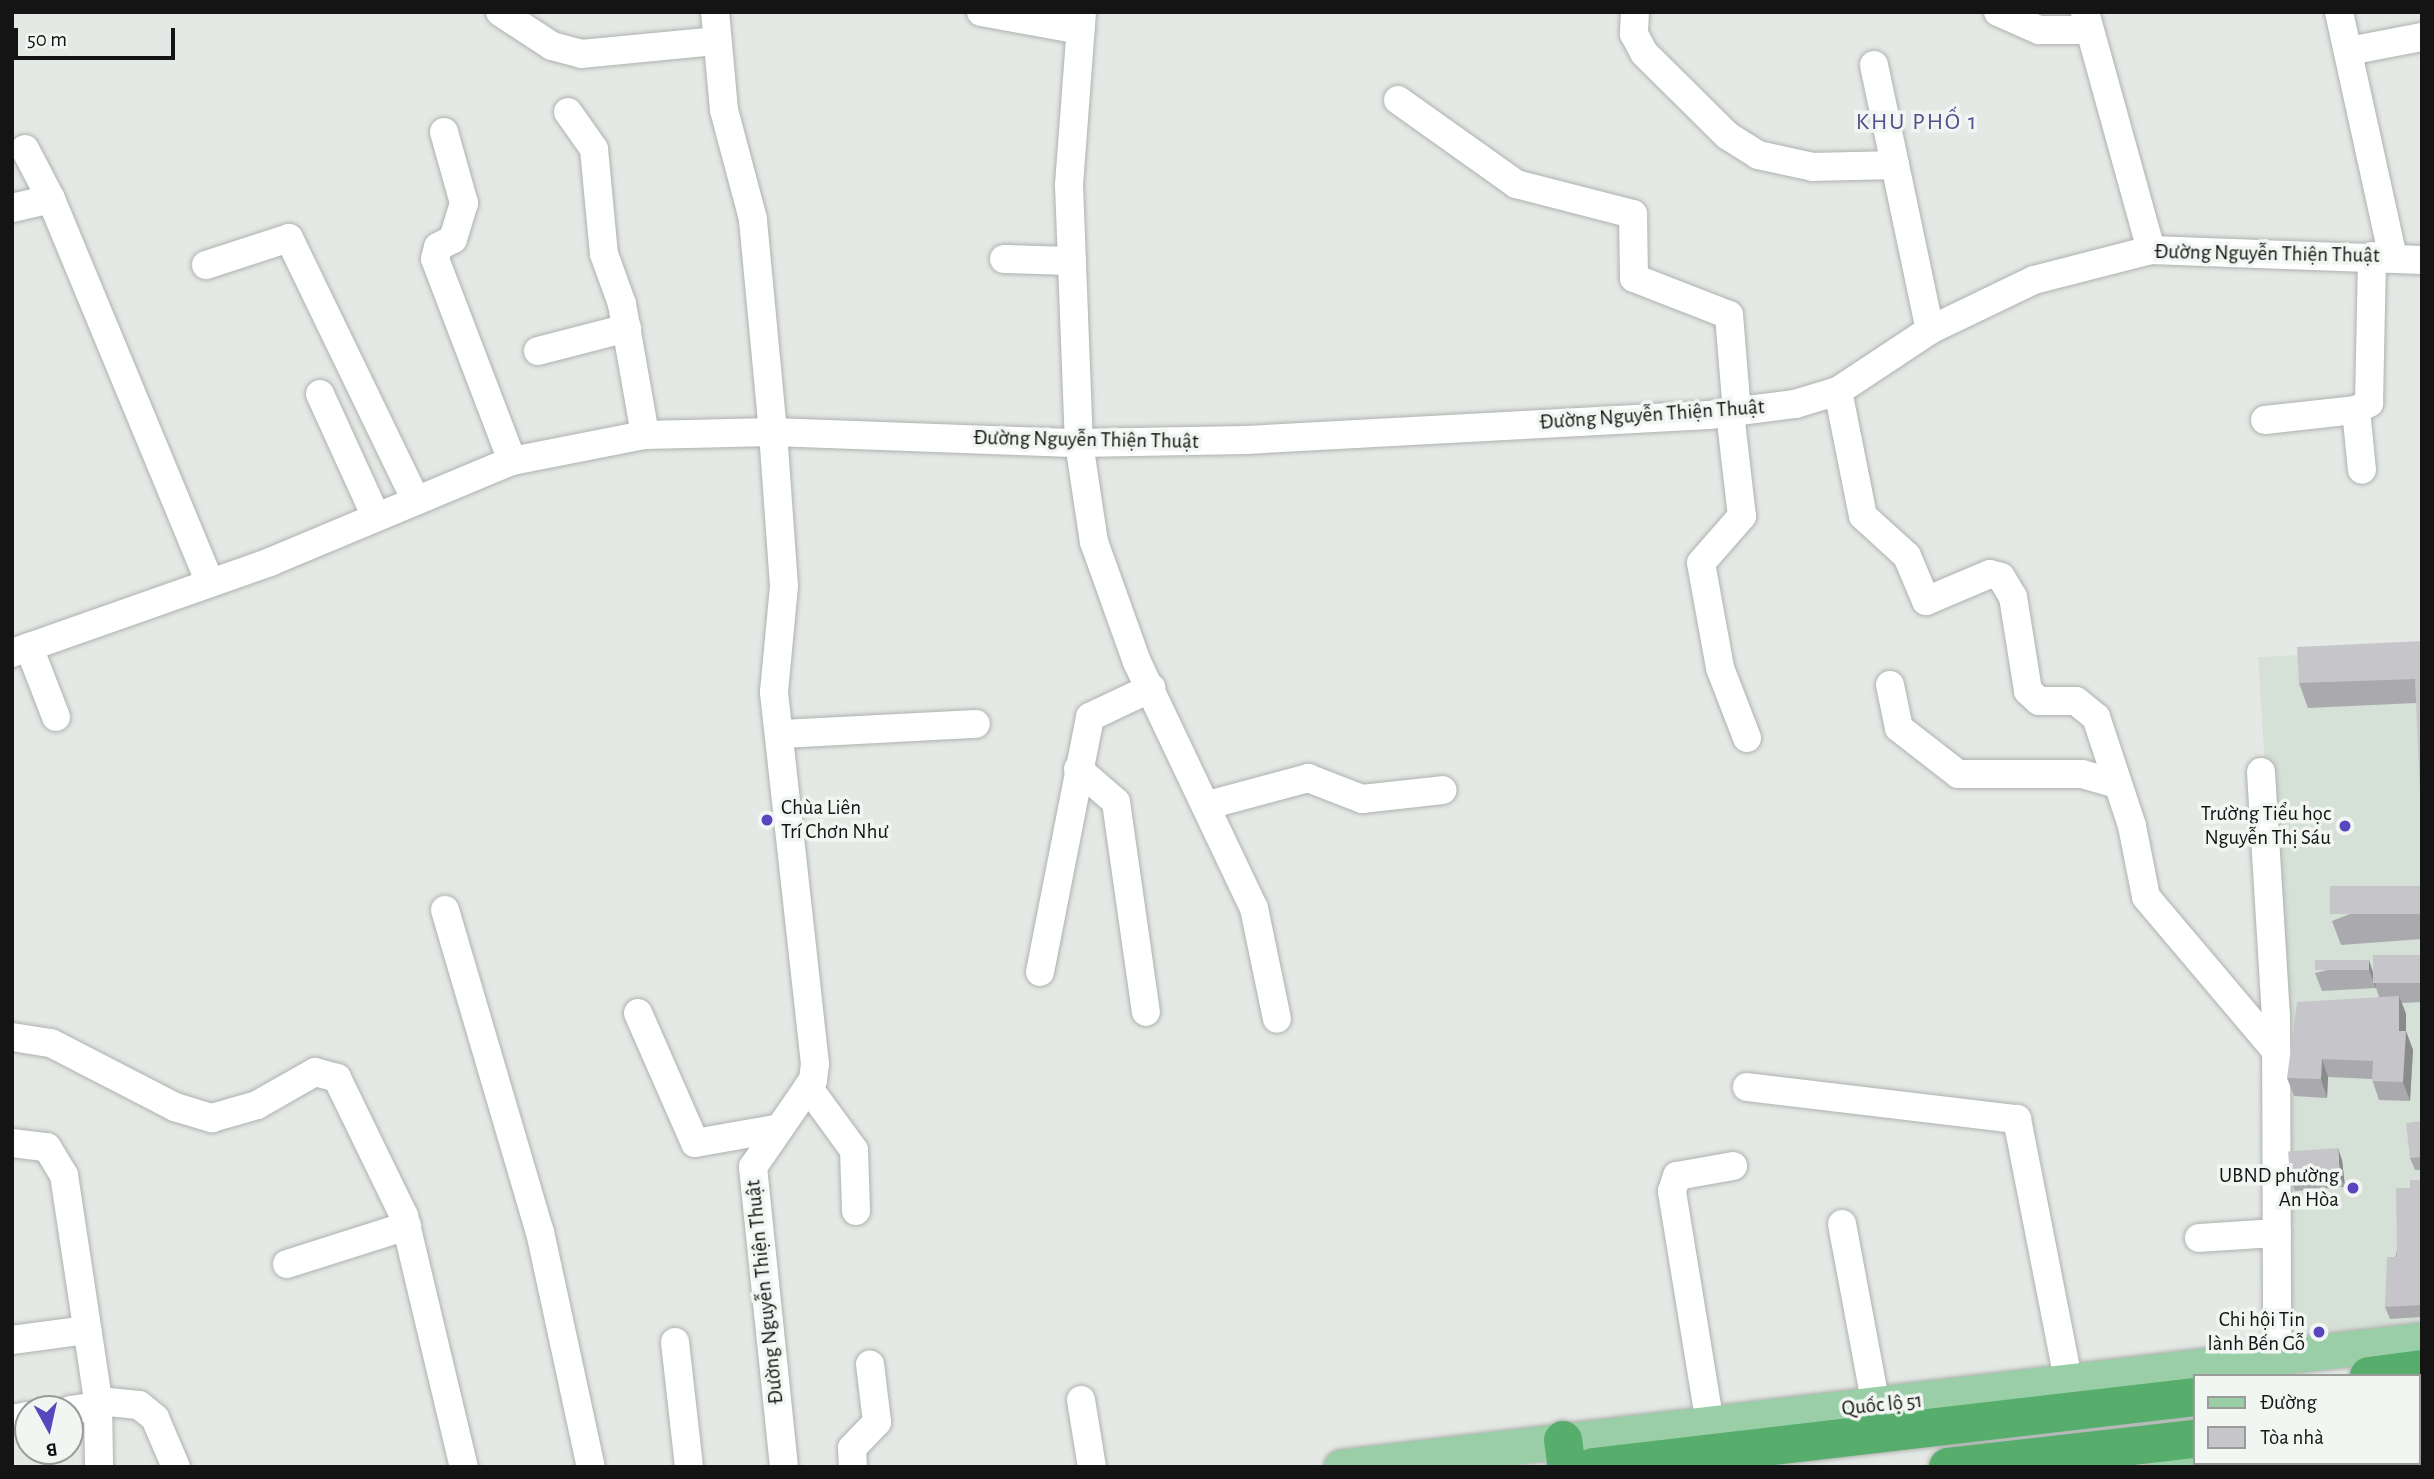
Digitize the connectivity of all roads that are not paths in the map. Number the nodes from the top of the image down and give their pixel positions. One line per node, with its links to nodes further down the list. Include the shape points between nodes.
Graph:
1 (500, 12): 10 (street, via 552,46 580,54)
2 (715, 12): 10 (street)
3 (981, 12): 7 (street)
4 (1635, 12): 17 (street, via 1634,34 1644,54 1728,136 1758,155 1813,167)
5 (1998, 12): 8 (street, via 2039,30)
6 (2339, 12): 11 (street)
7 (1081, 21): 24 (street, via 1069,185)
8 (2086, 21): 20 (street)
9 (2422, 37): 11 (street)
10 (717, 41): 34 (street, via 724,110 750,194)
11 (2349, 51): 21 (street)
12 (1874, 65): 17 (street)
13 (1398, 100): 32 (street, via 1516,184 1633,214 1634,278 1729,315)
14 (568, 112): 26 (street, via 594,149 604,254)
15 (444, 132): 37 (street, via 464,203 453,239 438,247 435,259)
16 (25, 149): 18 (street)
17 (1895, 165): 27 (street)
18 (51, 200): 19 (street); 41 (street)
19 (12, 208)
20 (2151, 250): 21 (street, Đường Nguyễn Thiện Thuật); 27 (street, Đường Nguyễn Thiện Thuật, via 2034,281)
21 (2383, 257): 23 (street, Đường Nguyễn Thiện Thuật); 31 (street, via 2371,398)
22 (1004, 259): 24 (street)
23 (2422, 260)
24 (1072, 261): 36 (street)
25 (206, 265): 39 (street, via 289,238)
26 (627, 328): 28 (street); 35 (street)
27 (1930, 330): 29 (street, Đường Nguyễn Thiện Thuật)
28 (538, 351)
29 (1838, 391): 32 (street, Đường Nguyễn Thiện Thuật); 51 (street, via 1860,510 1908,556 1919,596 1930,601 1990,574 2001,577 2013,597 2028,691 2039,701 2090,707)
30 (320, 394): 40 (street)
31 (2356, 410): 33 (street); 38 (street)
32 (1733, 412): 36 (street, Đường Nguyễn Thiện Thuật, via 1247,440); 48 (street, via 1742,516 1702,563 1720,668)
33 (2265, 420)
34 (773, 432): 35 (street); 36 (street, Đường Nguyễn Thiện Thuật); 47 (street, Đường Nguyễn Thiện Thuật, via 784,586 773,680)
35 (645, 435): 37 (street)
36 (1079, 443): 44 (street, via 1094,542)
37 (512, 461): 39 (street)
38 (2362, 470)
39 (416, 501): 40 (street)
40 (376, 517): 41 (street)
41 (210, 582): 42 (street)
42 (20, 650): 45 (street)
43 (1890, 685): 51 (street, via 1899,728 1958,774 2082,774)
44 (1151, 688): 49 (street, via 1090,717); 53 (street)
45 (57, 717)
46 (976, 724): 47 (street)
47 (782, 734): 61 (street, Đường Nguyễn Thiện Thuật, via 815,1046)
48 (1747, 738)
49 (1078, 769): 55 (street); 56 (street, via 1116,802)
50 (2261, 772): 60 (street)
51 (2113, 783): 60 (street, via 2132,826 2146,897)
52 (1443, 790): 53 (street, via 1362,799 1308,778)
53 (1208, 805): 58 (street, via 1254,908)
54 (445, 910): 93 (street, via 540,1232)
55 (1040, 972)
56 (1146, 1012)
57 (638, 1013): 63 (street, via 695,1143)
58 (1277, 1019)
59 (12, 1037): 68 (street, via 51,1043 175,1107 212,1118 232,1115 326,1072 337,1078 370,1140)
60 (2276, 1051): 69 (street)
61 (808, 1087): 63 (street, Đường Nguyễn Thiện Thuật); 66 (street, via 854,1150)
62 (1747, 1087): 80 (street, via 2017,1119)
63 (775, 1129): 95 (street, Đường Nguyễn Thiện Thuật, via 753,1167 752,1186)
64 (12, 1143): 72 (street, via 47,1147 61,1167)
65 (1733, 1166): 86 (street, via 1676,1175 1672,1191)
66 (856, 1211)
67 (1842, 1224): 84 (street)
68 (407, 1226): 71 (street); 92 (street)
69 (2277, 1233): 70 (street); 76 (street)
70 (2199, 1238)
71 (287, 1265)
72 (87, 1331): 73 (street); 83 (street)
73 (12, 1340)
74 (2422, 1340): 78 (main road, Quốc lộ 51)
75 (675, 1342): 94 (street)
76 (2277, 1356): 78 (main road, Quốc lộ 51); 80 (main road, Quốc lộ 51)
77 (870, 1364): 96 (street, via 877,1422 852,1448)
78 (2362, 1366): 79 (highway, Quốc lộ 51)
79 (2422, 1370)
80 (2071, 1396): 81 (highway, Quốc lộ 51); 84 (main road, Quốc lộ 51); 99 (highway, Quốc lộ 51)
81 (2192, 1397)
82 (1081, 1401): 97 (street)
83 (98, 1404): 85 (street); 90 (street); 91 (street, via 139,1405 155,1418)
84 (1876, 1405): 86 (main road, Quốc lộ 51)
85 (84, 1407)
86 (1710, 1424): 88 (main road, Quốc lộ 51)
87 (2192, 1439): 100 (highway)
88 (1565, 1453): 98 (main road, Quốc lộ 51)
89 (2192, 1464): 101 (main road)
90 (99, 1467)
91 (176, 1467)
92 (464, 1467)
93 (592, 1467)
94 (689, 1467)
95 (784, 1467)
96 (853, 1467)
97 (1093, 1467)
98 (1341, 1467)
99 (1593, 1467)
100 (1948, 1467)
101 (2166, 1467)

